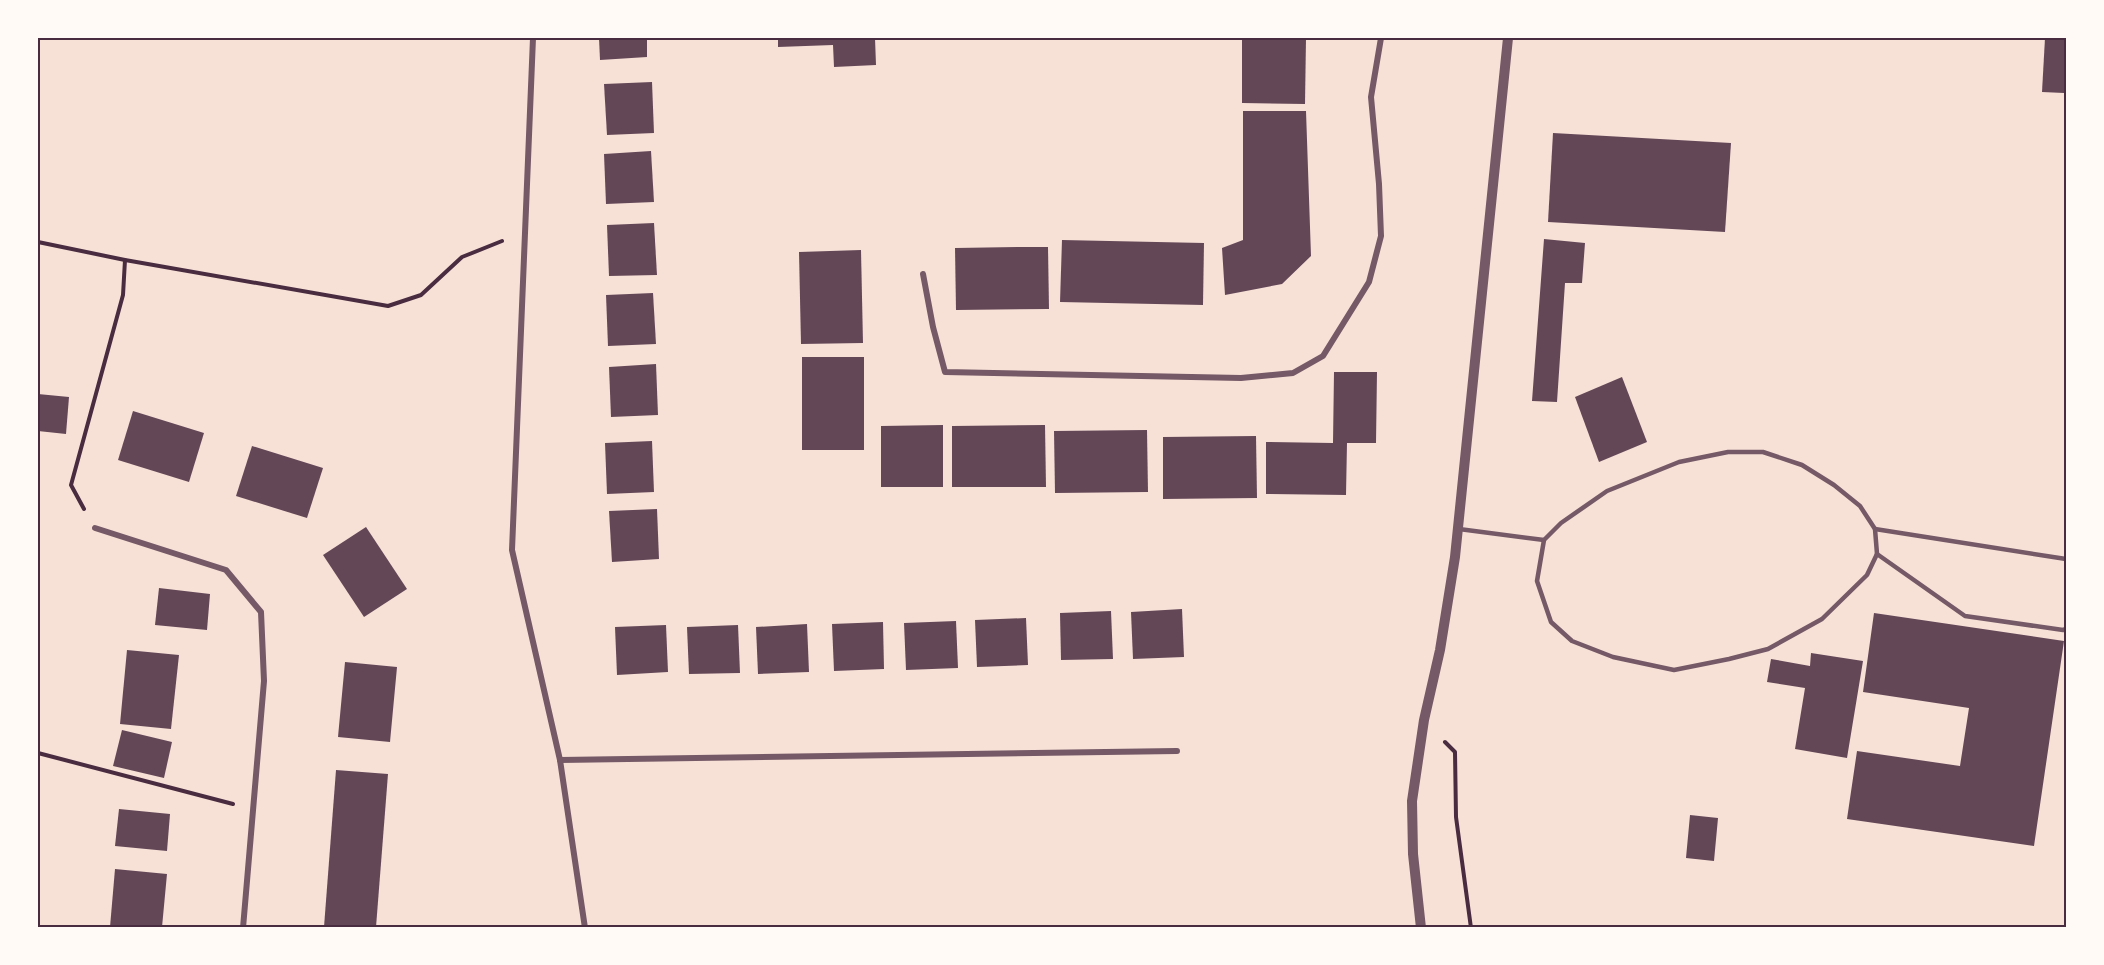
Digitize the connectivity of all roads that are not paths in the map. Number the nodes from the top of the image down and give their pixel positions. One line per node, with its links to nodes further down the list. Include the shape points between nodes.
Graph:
1 (533, 38): 13 (street, via 512,550)
2 (1381, 38): 4 (street, via 1371,97 1381,236 1369,282 1323,356 1293,373 1241,378 945,372)
3 (1508, 38): 6 (street)
4 (923, 274)
5 (94, 528): 14 (street, via 226,570 261,612 264,681)
6 (1458, 529): 8 (lane); 16 (street, via 1412,801)
7 (1875, 529): 8 (lane, via 1860,506 1802,465 1763,452 1728,452 1679,462 1607,491); 9 (lane); 10 (lane)
8 (1544, 540): 9 (lane, via 1537,581 1551,622 1572,641 1613,657 1674,670 1768,649 1822,620 1867,575)
9 (1877, 554): 11 (lane, via 1965,616)
10 (2067, 559)
11 (2067, 629)
12 (1177, 751): 13 (street)
13 (560, 760): 15 (street)
14 (243, 927)
15 (585, 927)
16 (1420, 927)

